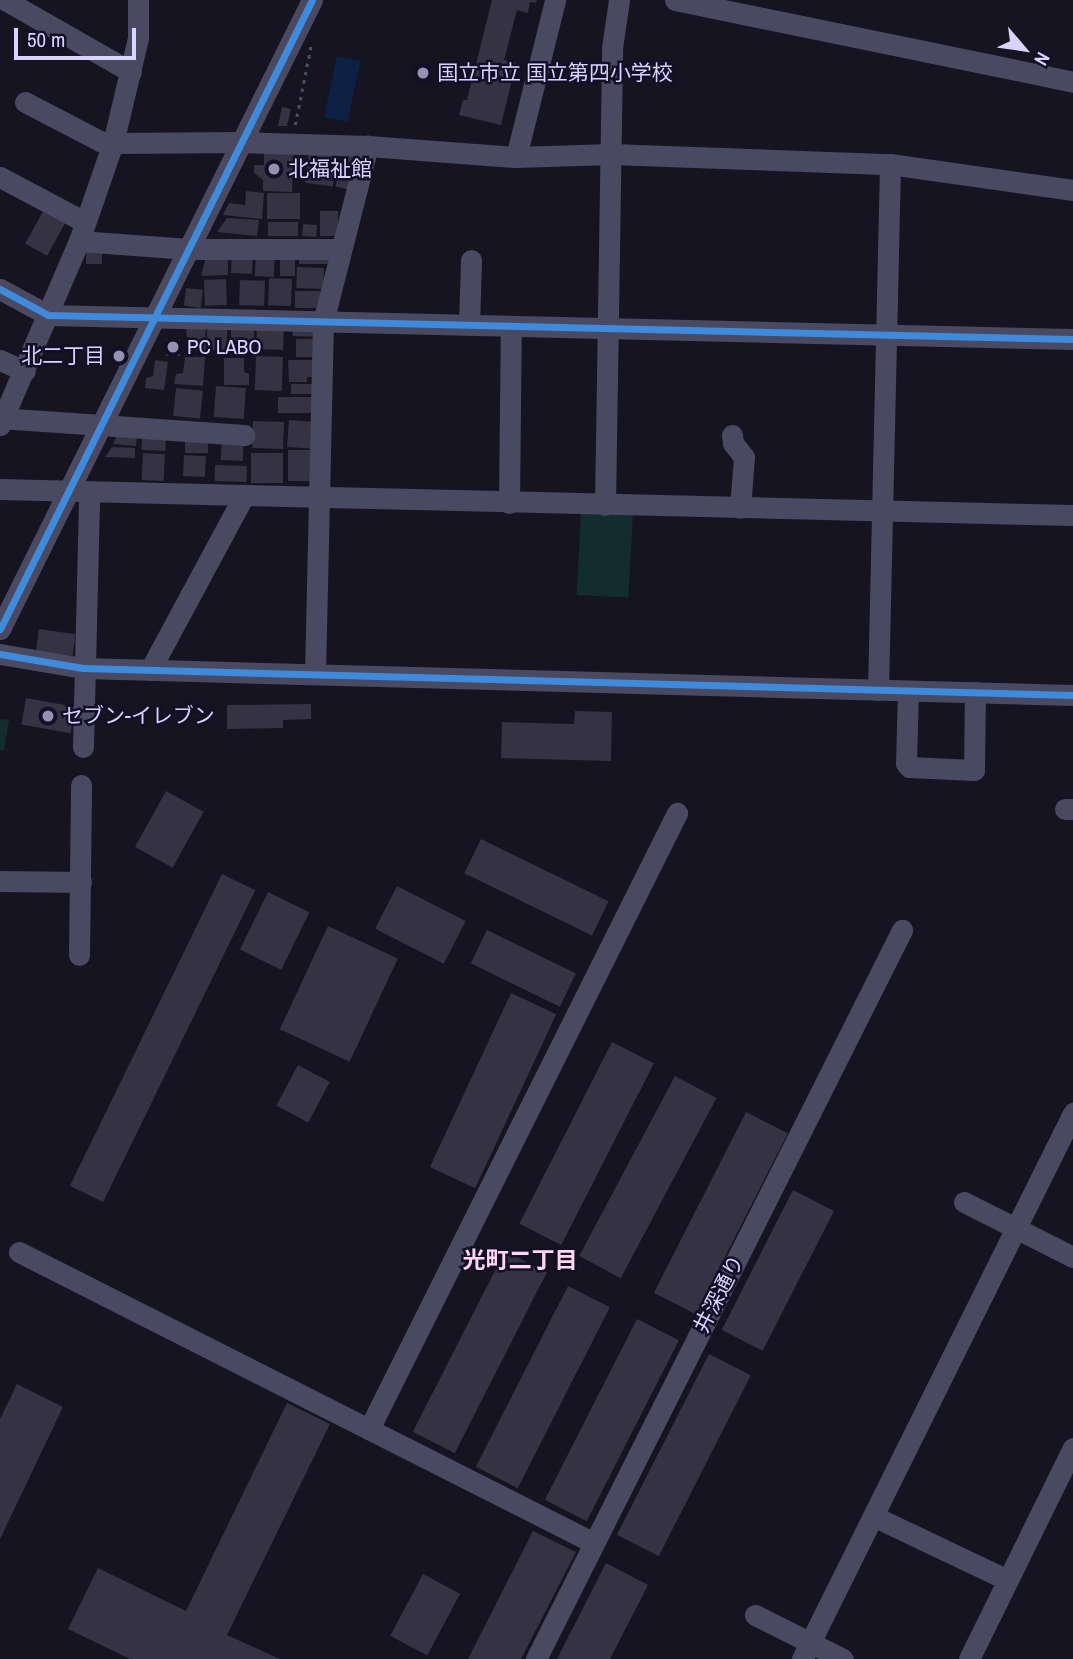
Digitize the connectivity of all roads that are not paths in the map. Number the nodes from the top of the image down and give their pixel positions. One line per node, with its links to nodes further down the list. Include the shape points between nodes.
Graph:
1 (5, 0): 7 (street)
2 (138, 0): 7 (street, via 138,38)
3 (312, 0): 10 (street)
4 (555, 0): 14 (street)
5 (619, 0): 13 (street, via 612,48)
6 (675, 0): 8 (street)
7 (131, 72): 11 (street)
8 (1073, 82)
9 (25, 102): 11 (street, via 100,141)
10 (240, 142): 11 (street); 12 (street); 19 (street)
11 (113, 143): 18 (street)
12 (368, 146): 14 (street); 20 (street)
13 (611, 154): 14 (street); 15 (street); 28 (street)
14 (516, 157)
15 (890, 164): 17 (street); 29 (street)
16 (0, 177): 18 (street)
17 (1073, 190)
18 (82, 231): 19 (street); 23 (street)
19 (189, 249): 20 (street); 24 (street)
20 (340, 249): 25 (street)
21 (471, 260): 26 (street)
22 (0, 289): 23 (street)
23 (48, 315): 24 (street); 32 (street)
24 (154, 317): 25 (street); 34 (street)
25 (323, 322): 26 (street); 41 (street)
26 (469, 325): 27 (street)
27 (511, 326): 28 (street); 42 (street)
28 (606, 328): 29 (street); 43 (street)
29 (886, 334): 30 (street); 45 (street)
30 (1073, 339)
31 (0, 360): 32 (street)
32 (25, 371): 33 (street)
33 (1, 421): 34 (street)
34 (100, 427): 35 (street); 38 (street)
35 (244, 435)
36 (732, 435): 44 (street, via 744,457)
37 (0, 489): 38 (street)
38 (67, 493): 39 (street); 47 (street)
39 (89, 493): 40 (street); 49 (street)
40 (243, 496): 41 (street); 50 (street)
41 (321, 498): 42 (street); 51 (street)
42 (509, 503): 43 (street)
43 (605, 505): 44 (street)
44 (740, 508): 45 (street)
45 (882, 511): 46 (street); 52 (street)
46 (1073, 515)
47 (0, 629)
48 (0, 654): 49 (street)
49 (83, 668): 50 (street); 56 (street)
50 (150, 670): 51 (street)
51 (315, 674): 52 (street)
52 (878, 690): 53 (street)
53 (908, 691): 54 (street); 54 (street, via 909,767 974,770)
54 (975, 692): 55 (street)
55 (1073, 695)
56 (83, 747)
57 (81, 785): 60 (street)
58 (677, 813): 68 (street)
59 (0, 881): 60 (street)
60 (82, 882): 62 (street)
61 (902, 930): 71 (street, 井深通り)
62 (79, 955)
63 (1073, 1113): 65 (street)
64 (964, 1202): 65 (street)
65 (1015, 1227): 67 (street); 70 (street)
66 (19, 1252): 68 (street)
67 (1073, 1257)
68 (369, 1429): 71 (street)
69 (1073, 1448): 72 (street)
70 (873, 1516): 72 (street); 74 (street)
71 (594, 1543): 75 (street, 井深通り)
72 (1007, 1580): 77 (street)
73 (755, 1615): 74 (street)
74 (806, 1651): 76 (street)
75 (536, 1659)
76 (843, 1659)
77 (969, 1659)

